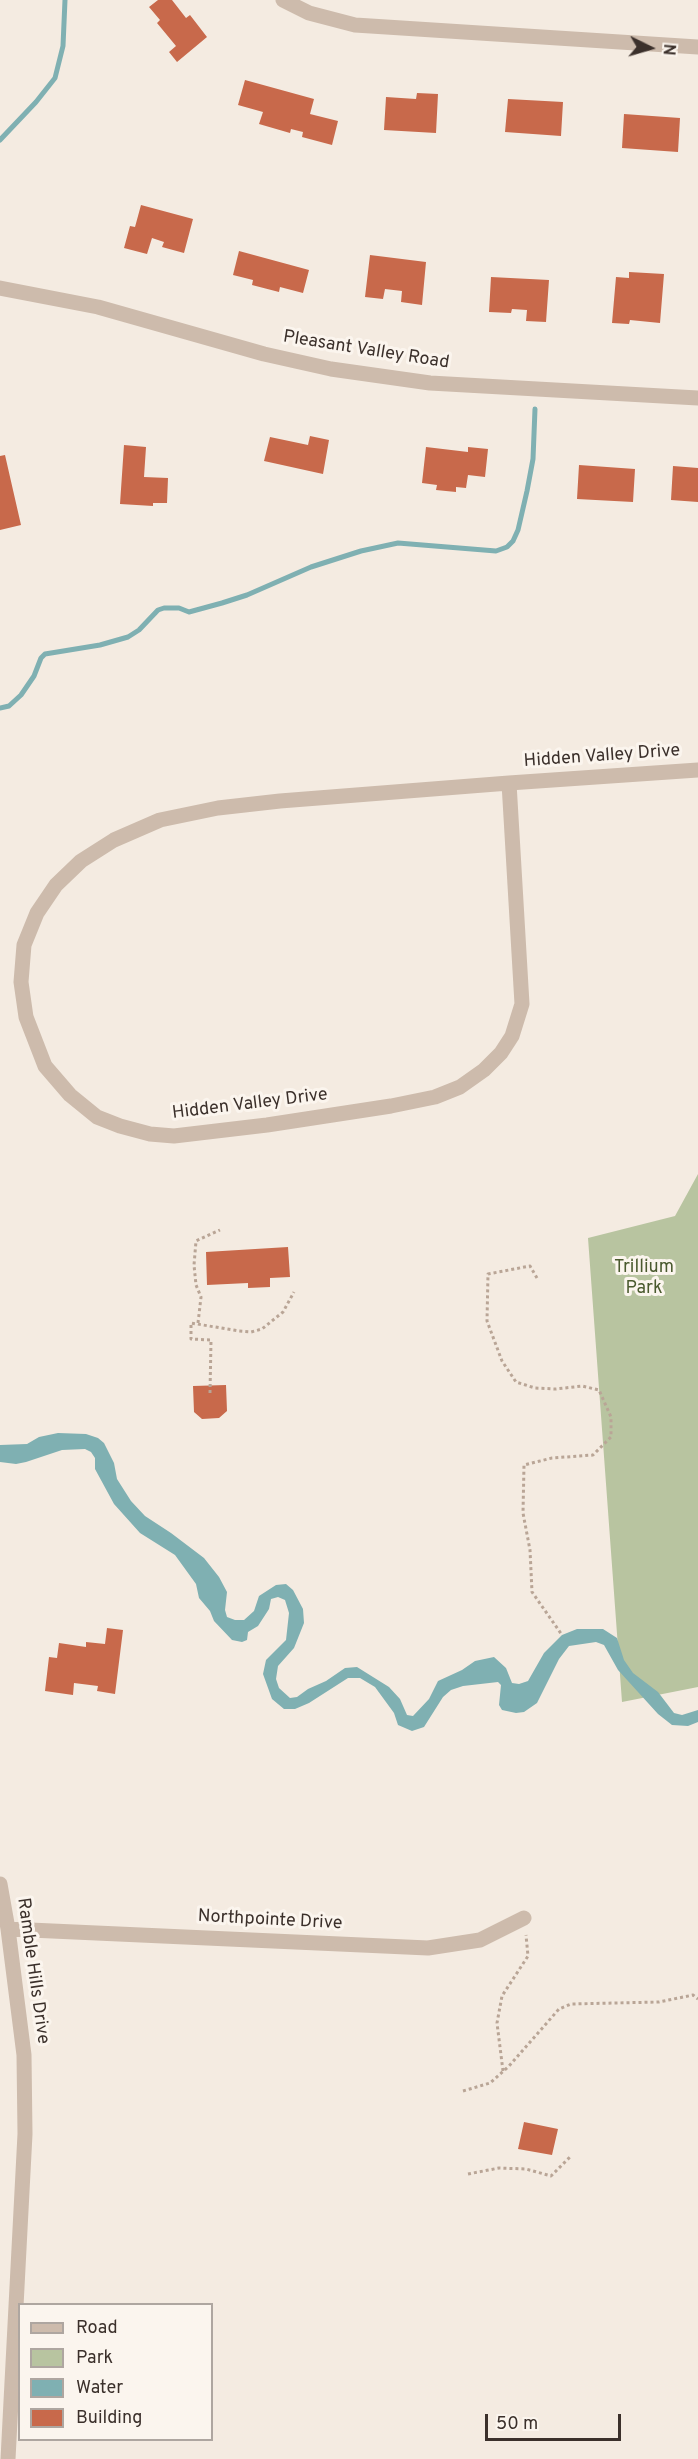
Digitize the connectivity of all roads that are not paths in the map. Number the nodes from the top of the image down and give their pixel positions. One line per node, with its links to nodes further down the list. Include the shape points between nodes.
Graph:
1 (283, 0): 2 (street, via 309,13 355,25)
2 (698, 47)
3 (0, 288): 4 (street, Pleasant Valley Road, via 98,307 331,369 430,383)
4 (698, 398)
5 (698, 770): 6 (street, Hidden Valley Drive)
6 (509, 783): 6 (street, Hidden Valley Drive, via 522,1004 512,1036 501,1053 460,1087 435,1097 391,1106 174,1136 150,1134 97,1117 70,1095 45,1066 26,1017 21,982 24,945 37,913 56,885 81,861 114,840 160,820 218,808)
7 (0, 1884): 9 (street, Ramble Hills Drive)
8 (524, 1918): 9 (street, Northpointe Drive, via 480,1940 428,1947)
9 (8, 1929): 10 (street, Ramble Hills Drive, via 24,2055 25,2134)
10 (8, 2459)

